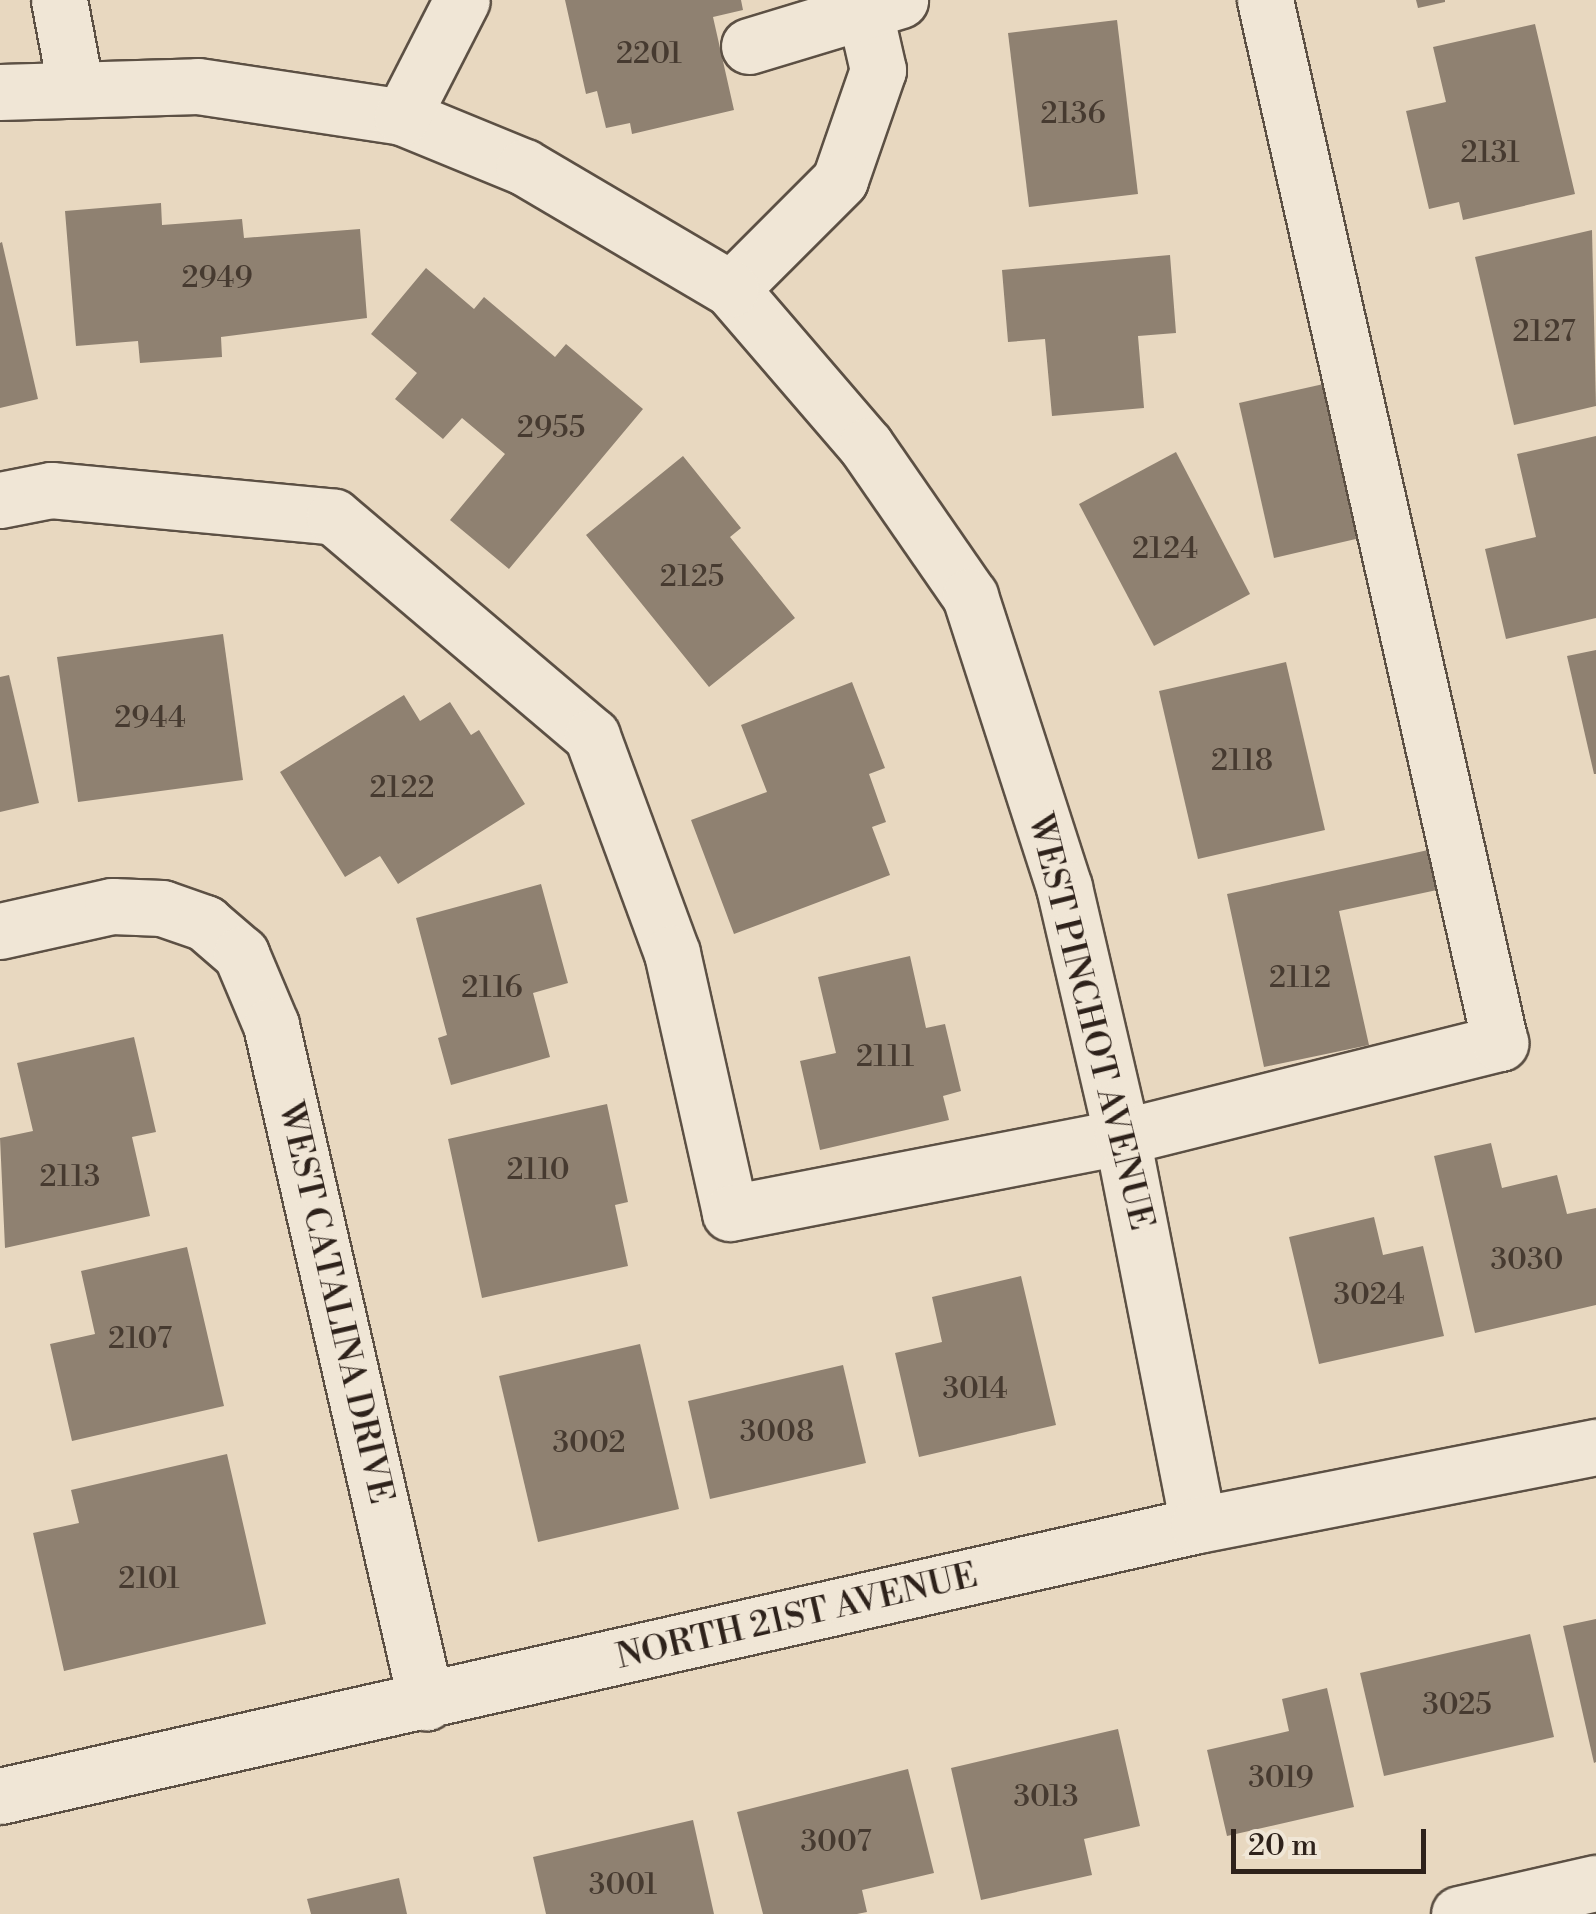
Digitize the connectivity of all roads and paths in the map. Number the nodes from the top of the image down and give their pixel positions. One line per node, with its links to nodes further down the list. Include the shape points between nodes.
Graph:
1 (58, 0): 6 (street)
2 (462, 0): 8 (street)
3 (1264, 0): 12 (street, via 1500,1043)
4 (875, 4): 5 (street); 9 (street, via 878,70 840,180)
5 (750, 46)
6 (75, 85): 7 (street, WEST PINCHOT AVENUE); 8 (street, WEST PINCHOT AVENUE, via 198,86)
7 (0, 92)
8 (402, 116): 9 (street, WEST PINCHOT AVENUE, via 524,168)
9 (731, 288): 12 (street, WEST PINCHOT AVENUE, via 866,446 970,596 1064,886)
10 (0, 500): 12 (street, via 51,490 334,517 592,736 672,953 730,1213)
11 (0, 930): 15 (street, WEST CATALINA DRIVE, via 112,906 162,908 205,923 241,954 271,1025)
12 (1122, 1137): 14 (street, WEST PINCHOT AVENUE)
13 (1596, 1447): 14 (street, NORTH 21ST AVENUE)
14 (1198, 1525): 15 (street, NORTH 21ST AVENUE)
15 (426, 1702): 16 (street, NORTH 21ST AVENUE)
16 (0, 1796)
17 (1596, 1884): 18 (street)
18 (1460, 1914)

